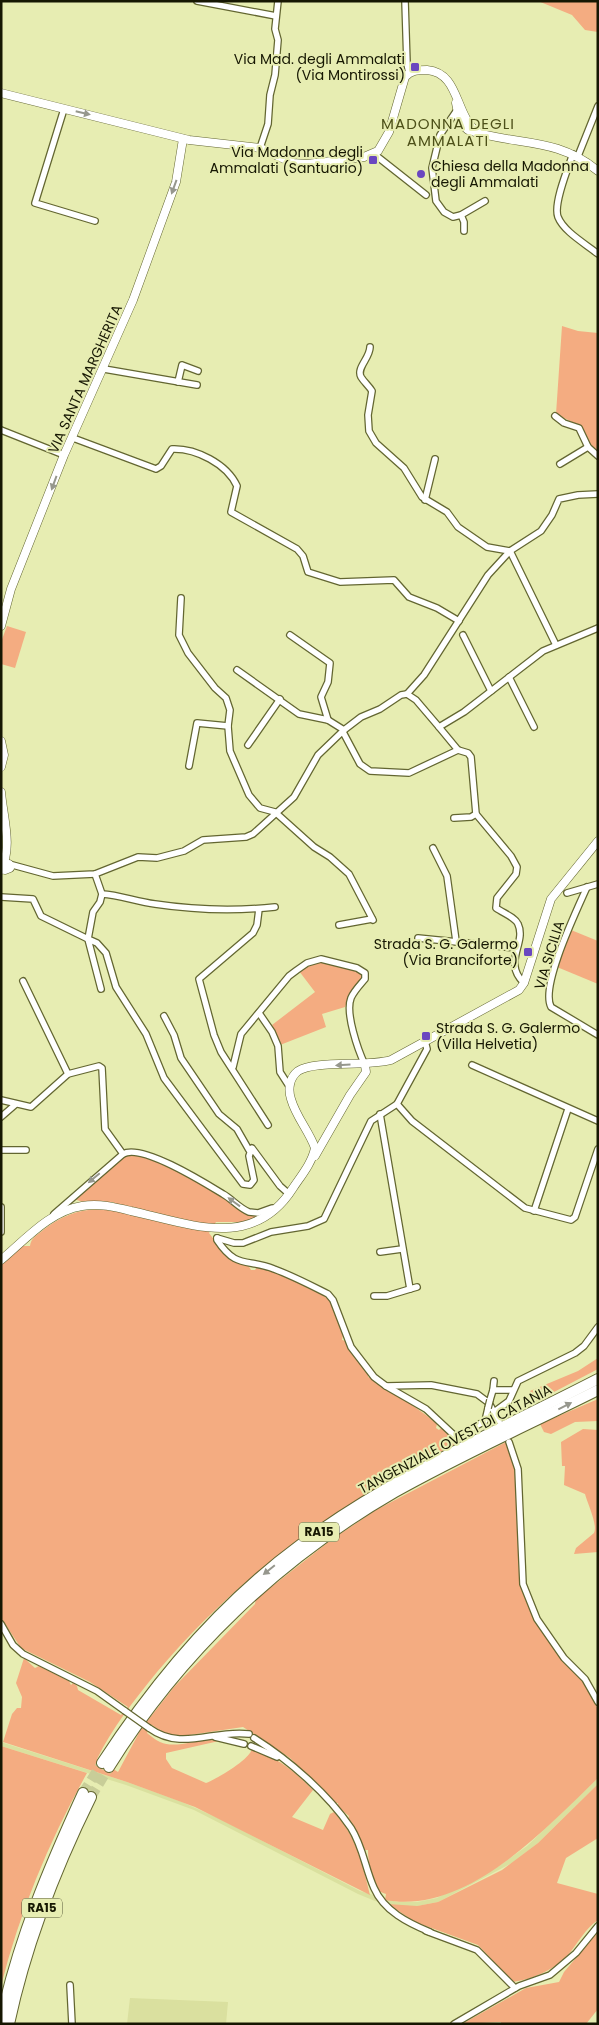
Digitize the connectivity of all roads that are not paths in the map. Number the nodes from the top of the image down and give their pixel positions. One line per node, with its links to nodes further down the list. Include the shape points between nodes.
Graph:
1 (197, 1): 4 (street)
2 (278, 1): 4 (street)
3 (405, 1): 5 (street)
4 (276, 16): 11 (street, via 276,68 268,124)
5 (409, 72): 9 (street, via 439,73 451,83 456,96); 12 (street, via 389,132)
6 (1, 93): 8 (street)
7 (598, 106): 13 (street)
8 (64, 109): 10 (street, one-way to 10); 18 (street, via 35,203)
9 (457, 118): 13 (street, via 468,130 527,141); 17 (street, via 440,135 433,161 433,194 448,216)
10 (183, 139): 11 (street); 22 (street, VIA SANTA MARGHERITA, one-way to 22, via 176,182)
11 (260, 148): 12 (street, via 299,164)
12 (374, 154): 15 (street)
13 (576, 155): 14 (street); 20 (street, via 560,194 558,218 565,228)
14 (598, 171)
15 (426, 195)
16 (485, 201): 17 (street)
17 (461, 215): 19 (street)
18 (95, 221)
19 (464, 232)
20 (598, 254)
21 (370, 347): 35 (street, via 370,355 360,370 360,376 372,390 369,431 376,443 404,468)
22 (104, 369): 24 (street); 28 (street, VIA SANTA MARGHERITA)
23 (198, 371): 24 (street, via 182,365)
24 (178, 382): 25 (street)
25 (197, 385)
26 (555, 416): 29 (street, via 579,428)
27 (1, 430): 30 (street)
28 (73, 438): 30 (street, VIA SANTA MARGHERITA); 38 (street, via 156,469 172,449 208,459 231,475 237,486 231,512 297,548 308,572 340,582 394,580 409,597)
29 (588, 447): 31 (street); 33 (street)
30 (64, 455): 39 (street, VIA SANTA MARGHERITA, one-way to 39, via 11,589)
31 (598, 456)
32 (435, 458): 35 (street)
33 (560, 464)
34 (598, 494): 36 (street, via 559,499 541,531)
35 (425, 500): 36 (street, via 446,512 458,528 487,547)
36 (510, 552): 38 (street, via 488,575); 43 (street)
37 (181, 598): 50 (street, via 179,635 226,698 231,715)
38 (459, 621): 47 (street, via 424,676)
39 (1, 626)
40 (598, 628): 43 (street)
41 (290, 635): 49 (street, via 330,663 328,682 321,697)
42 (463, 635): 46 (street)
43 (556, 645): 45 (street)
44 (237, 670): 48 (street)
45 (509, 677): 46 (street); 52 (street)
46 (492, 691): 51 (street)
47 (407, 694): 51 (street); 53 (street, via 401,694 380,709 361,716)
48 (280, 700): 49 (street, via 299,714); 55 (street)
49 (328, 720): 53 (street)
50 (228, 726): 57 (street, via 197,723); 60 (street, via 230,751 244,786 260,808)
51 (439, 727): 56 (street)
52 (534, 727)
53 (343, 731): 56 (street, via 360,764 370,770 409,773); 60 (street, via 318,755 294,797)
54 (1, 742): 58 (street, via 4,755)
55 (248, 745)
56 (458, 750): 61 (street, via 471,757)
57 (189, 766)
58 (1, 768)
59 (1, 792): 65 (street, via 6,827)
60 (276, 812): 66 (street, via 258,831 246,837 203,840 184,851 157,858 138,857); 74 (street, via 349,874 372,920)
61 (476, 814): 62 (street); 78 (street, via 517,867 516,874 495,904 517,922 520,930)
62 (454, 818)
63 (598, 841): 80 (street, via 551,899)
64 (433, 848): 77 (street, via 446,876)
65 (5, 868): 66 (street, via 53,876)
66 (95, 874): 70 (street)
67 (598, 884): 68 (street)
68 (587, 887): 69 (street); 84 (street, VIA SICILIA, via 560,950 548,997 551,1007)
69 (567, 893)
70 (102, 894): 73 (street, via 163,905); 76 (street, via 93,912)
71 (1, 897): 76 (street, via 32,899 41,916)
72 (275, 907): 73 (street)
73 (259, 909): 89 (street, via 253,932 199,979 214,1035 221,1052)
74 (339, 925)
75 (418, 938): 77 (street)
76 (88, 939): 81 (street); 106 (street, via 106,953 116,987 146,1034 164,1078 240,1181 247,1185 255,1177)
77 (456, 941): 78 (street)
78 (516, 948): 80 (street, via 514,964)
79 (23, 981): 90 (street)
80 (524, 984): 85 (street, via 507,997)
81 (101, 989)
82 (259, 1013): 87 (street, via 289,976 307,964 320,959 357,968 366,977 352,996 350,1011); 89 (street, via 241,1034); 92 (street, via 278,1046 280,1072)
83 (164, 1016): 106 (street, via 181,1058 219,1114 237,1129)
84 (598, 1035)
85 (425, 1040): 86 (street); 95 (street, via 427,1049)
86 (391, 1060): 87 (street); 91 (street)
87 (364, 1064): 91 (street, via 367,1070); 92 (street, one-way to 92, via 304,1069 294,1075)
88 (472, 1065): 96 (street)
89 (233, 1067): 100 (street)
90 (68, 1074): 94 (street, via 31,1107); 107 (street, via 95,1066 102,1068 105,1129)
91 (364, 1076): 101 (street)
92 (289, 1086): 102 (street, via 293,1105)
93 (1, 1100): 94 (street)
94 (16, 1104): 98 (street)
95 (397, 1104): 97 (street); 112 (street, via 412,1121 525,1208)
96 (568, 1109): 99 (street); 112 (street)
97 (380, 1114): 115 (street); 124 (street, via 371,1121 324,1219 308,1226 271,1232 244,1243 217,1240 228,1256 271,1268 331,1296 351,1347 374,1377)
98 (1, 1117)
99 (598, 1121)
100 (268, 1125)
101 (327, 1134): 102 (street, via 320,1143); 108 (street)
102 (313, 1142): 108 (street, via 315,1148)
103 (598, 1149): 112 (street, via 575,1217 571,1220)
104 (1, 1150): 105 (street)
105 (26, 1150)
106 (249, 1150): 109 (street, via 254,1148)
107 (123, 1154): 110 (street, one-way to 107, via 258,1213 249,1212 224,1194 172,1166 136,1151); 113 (street, one-way to 113)
108 (309, 1163): 109 (street)
109 (289, 1194): 110 (street)
110 (279, 1206): 113 (street, via 263,1219 238,1228 206,1227 96,1205 71,1208)
111 (1, 1207): 114 (street)
112 (534, 1211)
113 (46, 1222): 117 (street)
114 (1, 1232)
115 (402, 1249): 116 (street); 119 (street)
116 (380, 1252)
117 (1, 1260)
118 (417, 1287): 119 (street)
119 (410, 1289): 120 (street)
120 (374, 1296)
121 (598, 1327): 126 (street, via 575,1353 525,1376)
122 (598, 1379): 127 (highway, TANGENZIALE OVEST DI CATANIA / RA15, one-way to 127, via 392,1485 300,1545 201,1633 153,1689 105,1765 190,1659 229,1617 305,1552 396,1492)
123 (494, 1381): 125 (street)
124 (386, 1386): 125 (street, bridge, via 426,1409 456,1437 485,1422); 128 (street, via 431,1385 472,1392 484,1398)
125 (492, 1390): 126 (street)
126 (512, 1390): 128 (street, via 509,1401)
127 (598, 1390)
128 (494, 1412): 129 (street)
129 (499, 1421)
130 (509, 1442): 132 (street, via 518,1469 523,1584 534,1615 564,1658 585,1679)
131 (1, 1624): 134 (street, bridge, via 23,1654 97,1691 149,1728 169,1739)
132 (598, 1702)
133 (252, 1736): 134 (street, via 229,1733); 135 (street, via 255,1743); 135 (street, via 244,1737); 136 (street)
134 (205, 1737): 135 (street, via 220,1737)
135 (248, 1745): 136 (street)
136 (292, 1765): 139 (street, via 344,1819 359,1844 371,1890 384,1909 400,1920 478,1950)
137 (598, 1926): 139 (street, via 562,1967 542,1980)
138 (70, 1985): 142 (street)
139 (515, 1988): 143 (street)
140 (1, 2020): 141 (highway, RA15, via 38,1893 87,1795 46,1896)
141 (9, 2024)
142 (72, 2024)
143 (454, 2024)

